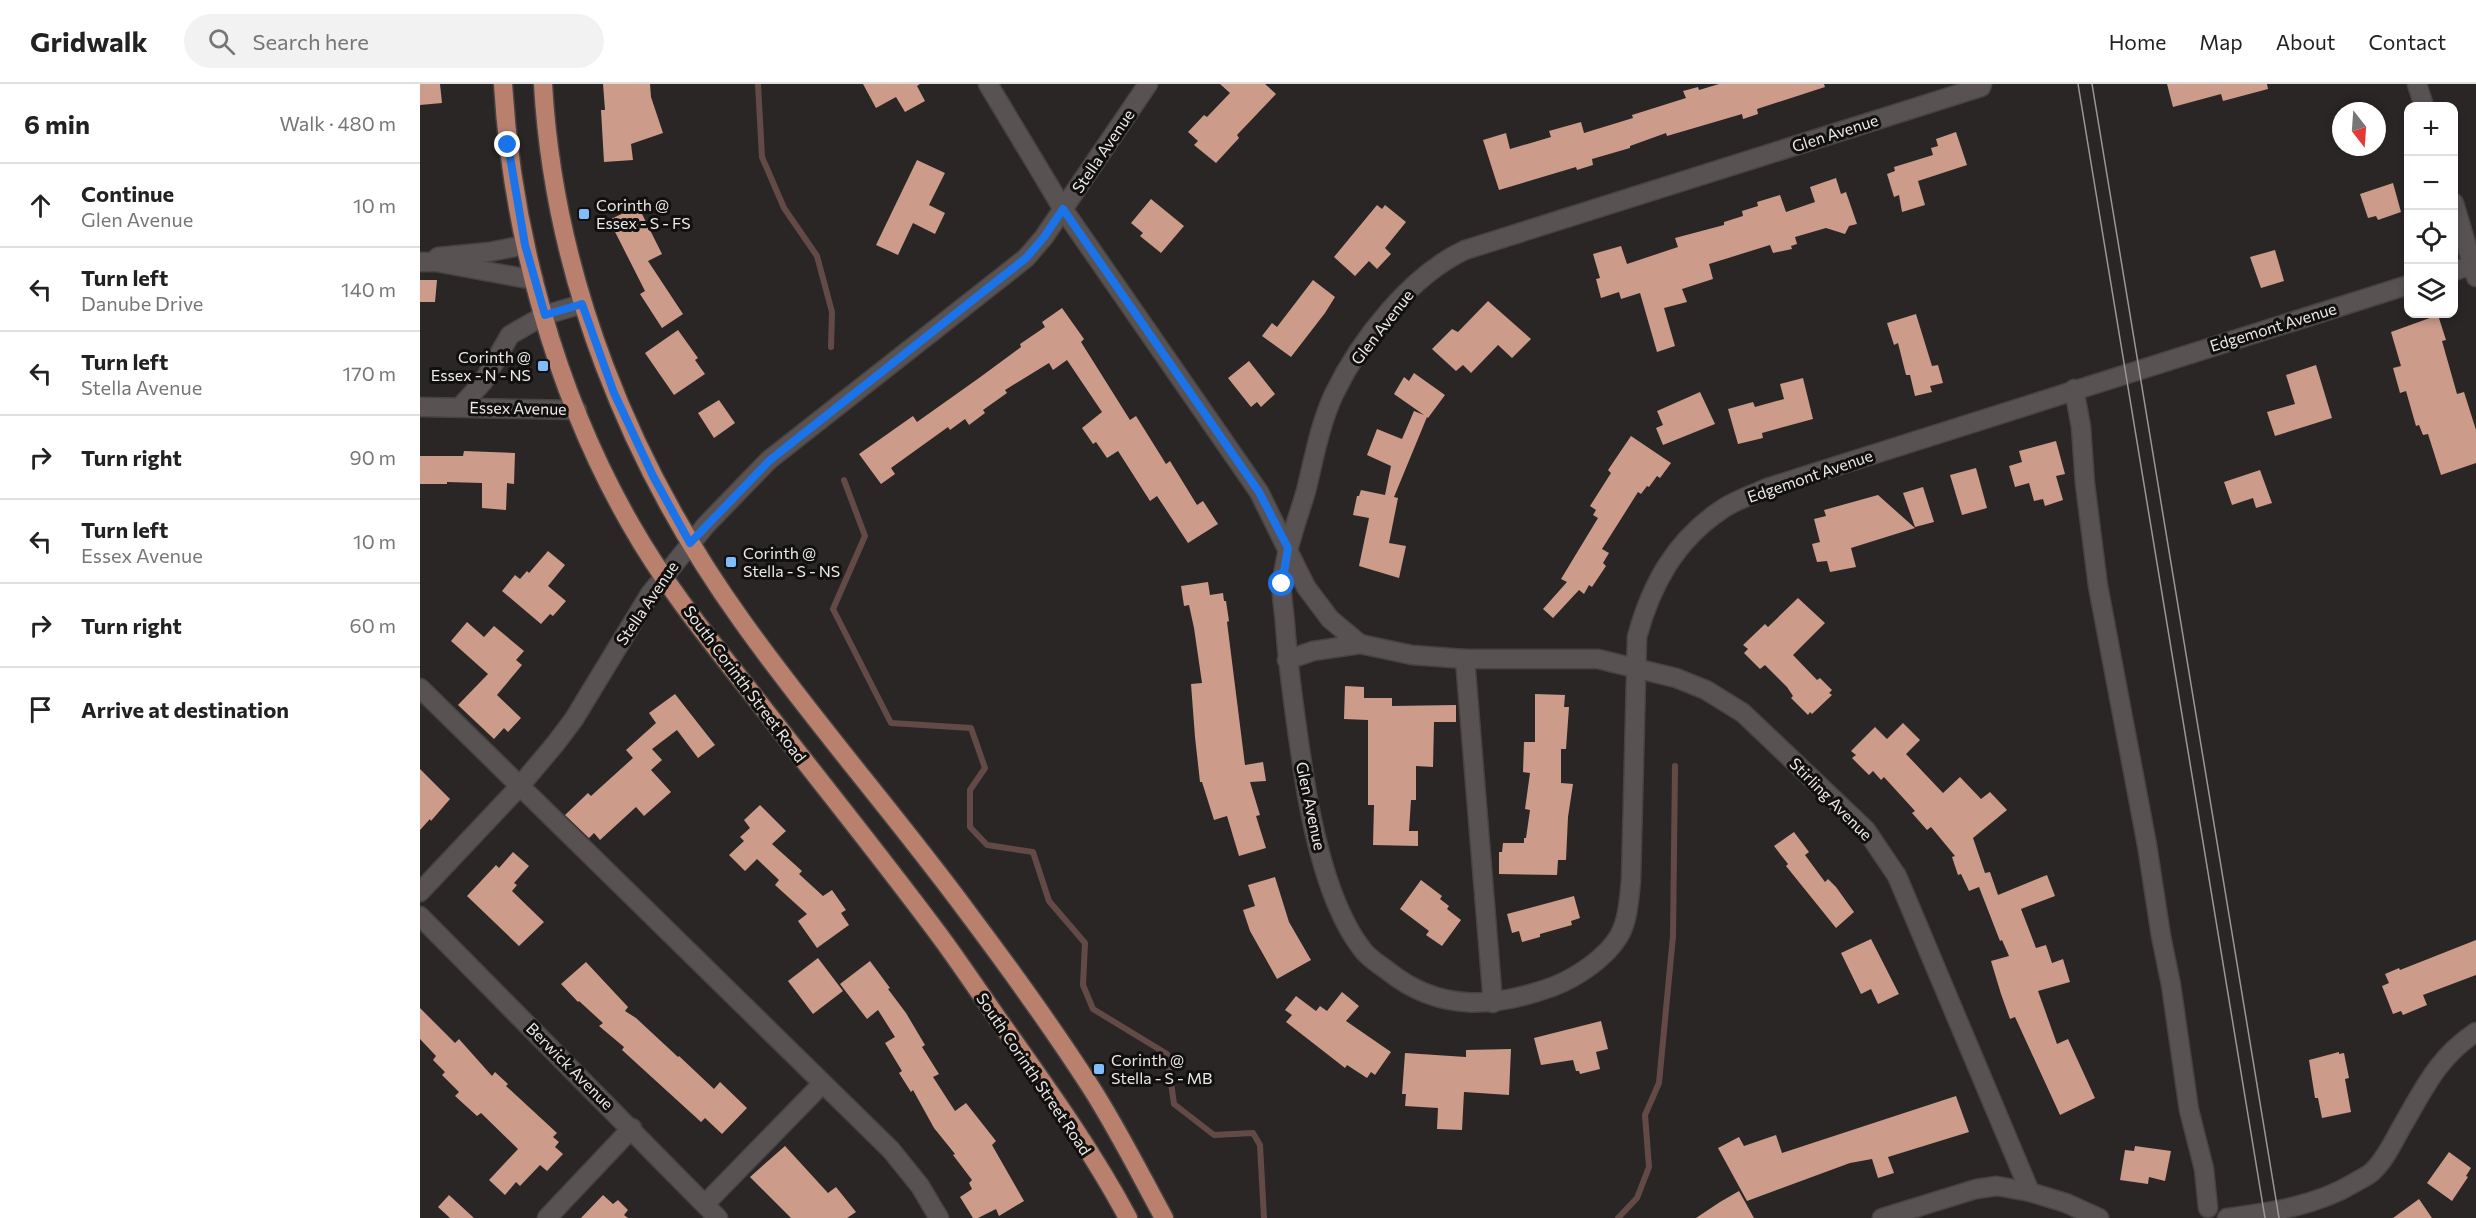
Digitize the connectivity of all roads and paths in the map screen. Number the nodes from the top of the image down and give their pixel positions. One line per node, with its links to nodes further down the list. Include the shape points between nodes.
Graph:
1 (503, 84): 10 (main road, South Corinth Street Road, via 508,145)
2 (543, 84): 16 (main road, via 562,224)
3 (988, 84): 8 (street, Stirling Avenue)
4 (1149, 84): 8 (street, Stella Avenue)
5 (1982, 84): 23 (street, Glen Avenue, via 1445,259 1396,304 1363,346 1334,394)
6 (2417, 84): 7 (street)
7 (2423, 102)
8 (1063, 209): 22 (street, Stella Avenue, via 1026,258 770,460); 23 (street, Stirling Avenue, via 1259,492)
9 (2456, 210): 12 (street)
10 (525, 245): 11 (street); 14 (main road, South Corinth Street Road)
11 (420, 261): 14 (street)
12 (2475, 268): 13 (street)
13 (2458, 270)
14 (534, 280): 17 (main road, South Corinth Street Road)
15 (2404, 287): 18 (street, Edgemont Avenue)
16 (582, 304): 17 (street, Essex Avenue); 22 (main road, via 618,402)
17 (545, 315): 20 (street, Essex Avenue, via 510,334 483,382); 21 (main road, South Corinth Street Road)
18 (2074, 389): 28 (street, Edgemont Avenue, via 1767,488 1721,509 1691,535 1662,569 1646,603 1637,637); 40 (street, via 2098,586 2147,845)
19 (420, 407): 20 (street, Essex Avenue)
20 (460, 407): 21 (street, Essex Avenue)
21 (577, 410): 24 (main road, South Corinth Street Road, via 607,480)
22 (690, 543): 24 (street, Stella Avenue); 45 (main road, via 742,622 960,902 1034,1004 1091,1087)
23 (1288, 548): 25 (street, Stirling Avenue, via 1306,587 1330,619); 27 (street, Glen Avenue, via 1282,584)
24 (663, 576): 30 (street, Stella Avenue, via 574,718); 44 (main road, South Corinth Street Road, via 945,943 1067,1117)
25 (1360, 644): 26 (street, Stirling Avenue, via 1412,655); 27 (street, Stirling Avenue, via 1313,651)
26 (1465, 658): 28 (street, Stirling Avenue, via 1598,659); 34 (street)
27 (1287, 660): 33 (street, Glen Avenue, via 1306,790 1341,915 1363,951 1400,981)
28 (1635, 667): 34 (street, Edgemont Avenue, via 1631,881 1620,936 1599,958 1562,983 1528,996); 38 (street, Stirling Avenue, via 1706,690 1743,713 1873,839 1897,876)
29 (420, 688): 30 (street)
30 (519, 786): 31 (street, Stella Avenue); 36 (street)
31 (420, 892)
32 (420, 916): 37 (street, Berwick Avenue)
33 (1457, 1003): 34 (street, Edgemont Avenue)
34 (1493, 1003)
35 (2476, 1032): 48 (street, via 2453,1048 2433,1072 2373,1172 2341,1191 2310,1202)
36 (822, 1084): 39 (street); 43 (street, via 891,1150)
37 (632, 1128): 39 (street, Berwick Avenue); 41 (street)
38 (2030, 1192): 46 (street, via 1997,1186); 47 (street)
39 (706, 1203): 42 (street, Berwick Avenue)
40 (2208, 1208)
41 (547, 1218)
42 (718, 1218)
43 (939, 1218)
44 (1128, 1218)
45 (1164, 1218)
46 (1882, 1218)
47 (2099, 1218)
48 (2227, 1218)

